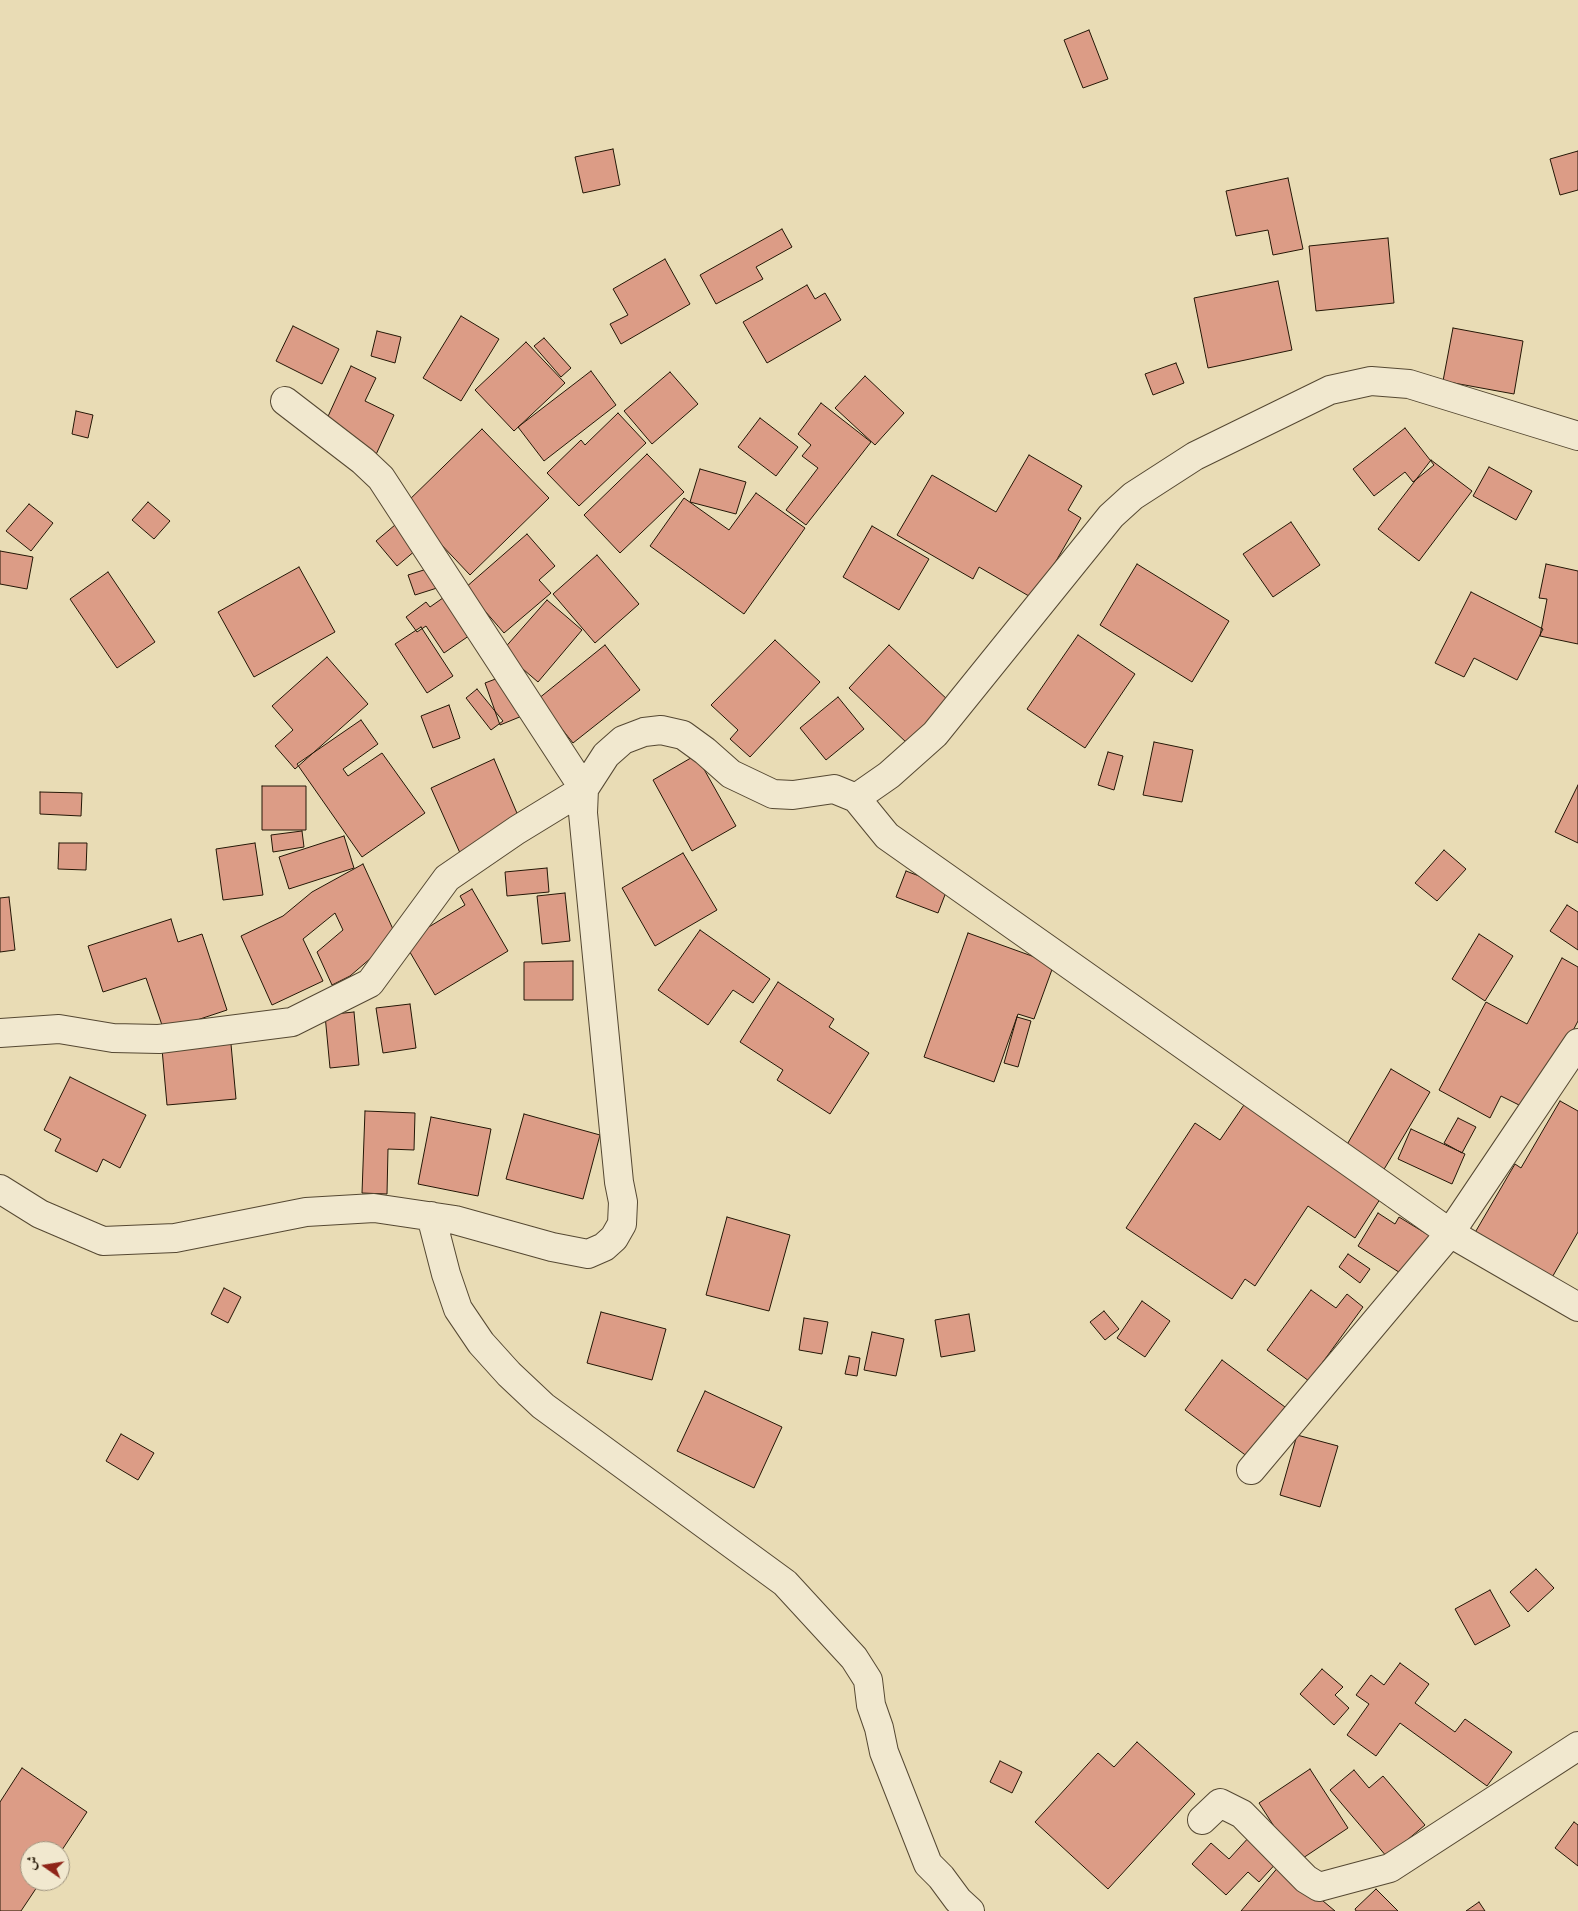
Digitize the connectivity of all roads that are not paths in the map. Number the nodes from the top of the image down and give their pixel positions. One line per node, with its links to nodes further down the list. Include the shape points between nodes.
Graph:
1 (285, 401): 3 (street, via 381,478)
2 (1578, 436): 4 (street, via 1418,386 1371,381 1330,390 1195,456 1134,496 1111,516 935,734 889,775)
3 (584, 789): 4 (street, via 606,755 623,740 661,730 683,735 731,774 773,794 793,795 834,789); 5 (street, via 447,878 370,983 292,1022 159,1039 113,1038 59,1029); 8 (street, via 583,813 623,1202 622,1224 604,1247 588,1254)
4 (856, 798): 9 (street, via 887,836)
5 (0, 1033)
6 (1578, 1043): 9 (street)
7 (0, 1190): 8 (street, via 40,1214 103,1241 175,1238 306,1212 374,1208)
8 (430, 1216): 14 (street, via 458,1309 481,1343 509,1374 543,1406 785,1583 854,1658 868,1680 870,1705 884,1752 928,1864)
9 (1450, 1233): 10 (street); 11 (street)
10 (1578, 1306)
11 (1251, 1470)
12 (1578, 1746): 13 (street, via 1390,1868 1319,1887 1300,1874 1242,1814 1220,1804)
13 (1202, 1820)
14 (970, 1911)

